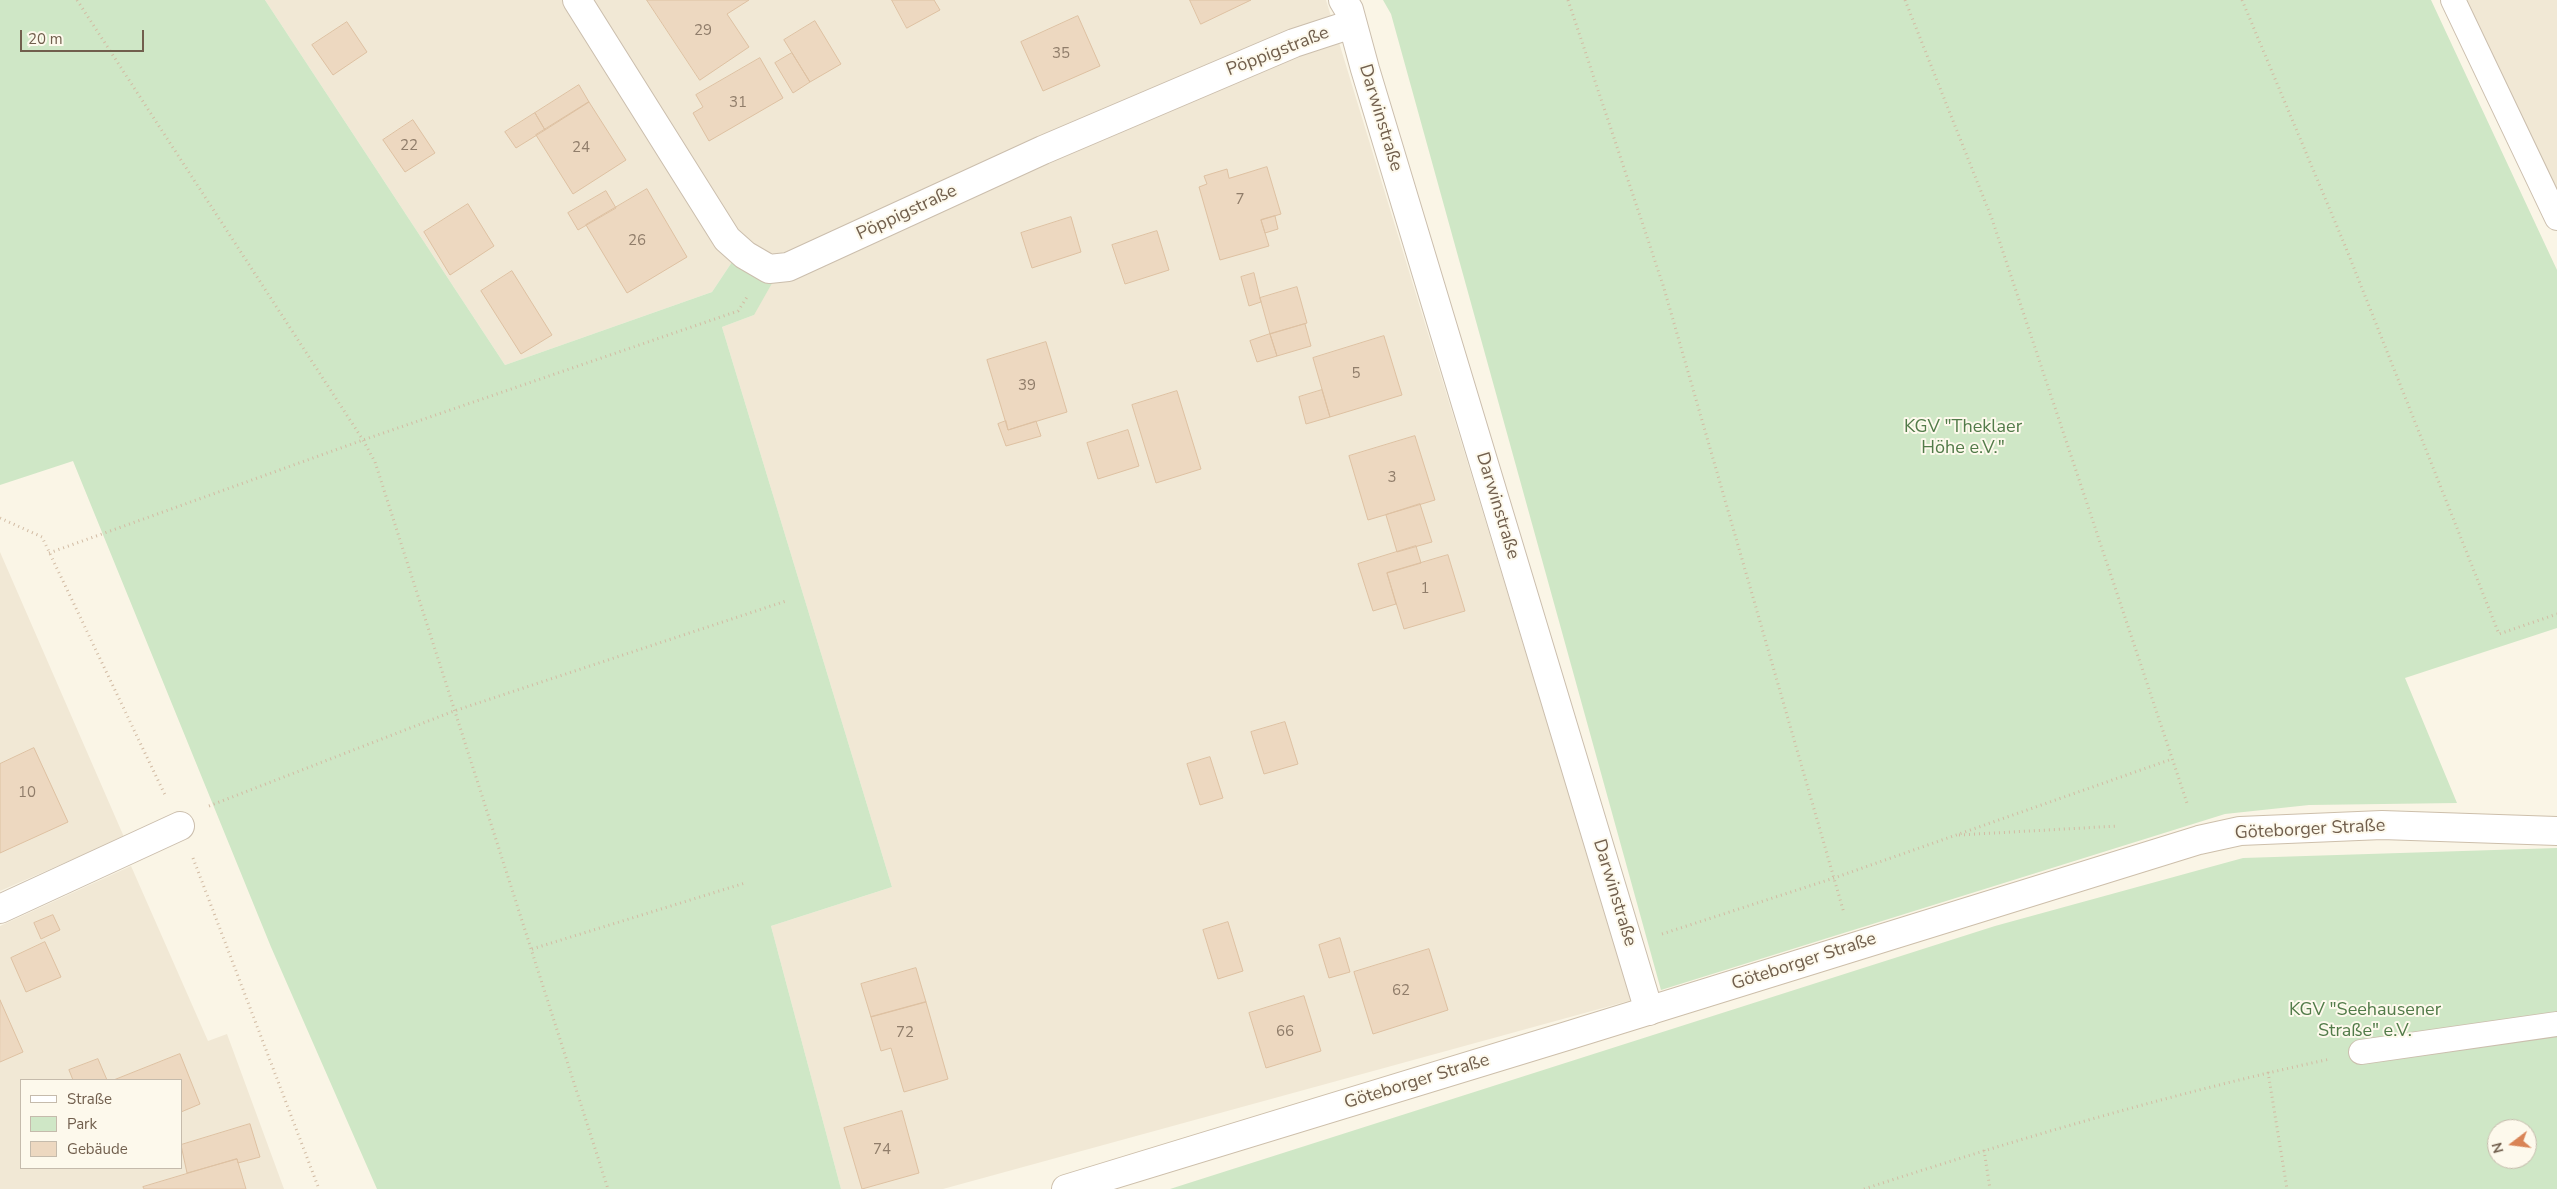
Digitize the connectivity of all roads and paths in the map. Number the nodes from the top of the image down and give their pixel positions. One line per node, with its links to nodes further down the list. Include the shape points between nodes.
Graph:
1 (77, 0): 10 (path)
2 (577, 0): 9 (street, via 727,239)
3 (1568, 0): 21 (path, via 1663,286)
4 (1905, 0): 15 (path, via 1992,219)
5 (2242, 0): 13 (path, via 2346,248 2499,634)
6 (2453, 0): 8 (lane)
7 (1348, 12): 9 (street, Pöppigstraße, via 1294,42 1043,150 788,267); 26 (street, Darwinstraße)
8 (2557, 218)
9 (769, 268): 10 (path, via 738,311)
10 (363, 440): 11 (path); 14 (path, via 374,462)
11 (49, 554)
12 (786, 602): 14 (path)
13 (2557, 614)
14 (454, 711): 16 (path, via 212,804); 25 (path)
15 (2172, 759): 19 (path); 20 (path)
16 (180, 826): 23 (street)
17 (2123, 826): 19 (path)
18 (2557, 831): 20 (street, Göteborger Straße, via 2382,825 2240,831)
19 (1954, 836): 21 (path)
20 (2199, 840): 26 (street, Göteborger Straße)
21 (1834, 878): 24 (path)
22 (745, 883): 25 (path)
23 (0, 909)
24 (1660, 934)
25 (532, 949): 31 (path)
26 (1649, 1012): 32 (street, Göteborger Straße)
27 (2557, 1024): 28 (lane)
28 (2361, 1052): 29 (path)
29 (2268, 1072): 30 (path); 35 (path)
30 (1984, 1150): 33 (path); 34 (path)
31 (608, 1189)
32 (1066, 1189)
33 (1864, 1189)
34 (1990, 1189)
35 (2287, 1189)

